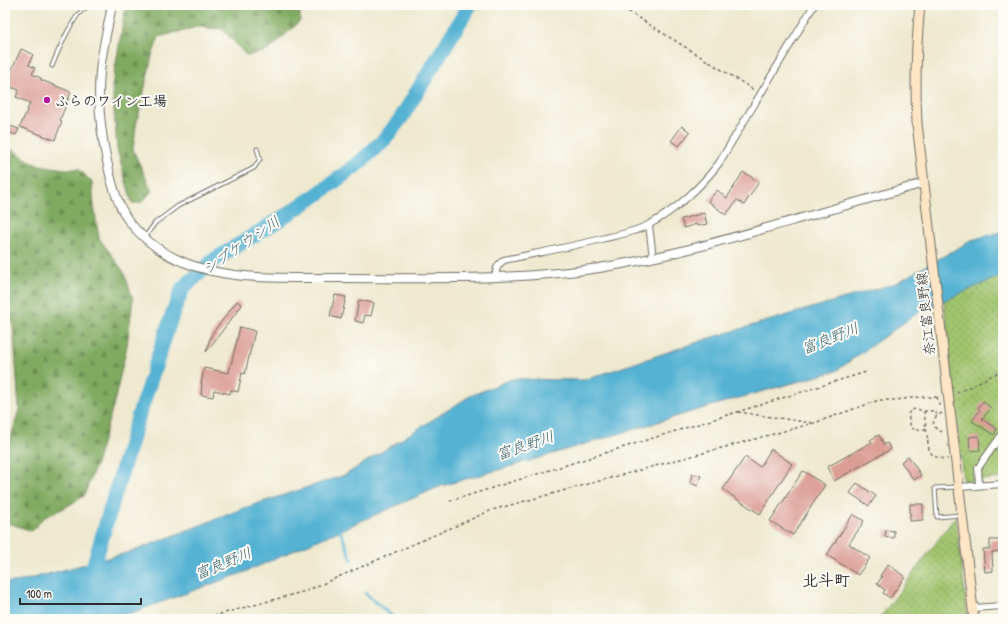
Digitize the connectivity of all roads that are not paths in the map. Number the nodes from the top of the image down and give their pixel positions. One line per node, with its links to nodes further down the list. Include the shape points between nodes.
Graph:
1 (814, 5): 7 (street, via 719,163 708,177 674,208)
2 (920, 5): 6 (main road, 奈江富良野線, via 916,97)
3 (112, 6): 4 (lane, via 94,5 79,14 60,46); 8 (street, via 100,75 102,136 118,201 128,219)
4 (52, 66)
5 (256, 149): 8 (lane, via 260,159 254,168 178,206 155,223)
6 (924, 183): 9 (street, via 701,247); 14 (main road, 奈江富良野線)
7 (649, 225): 9 (street); 10 (street, via 599,240 504,260 498,264)
8 (145, 237): 10 (street, via 175,258 199,268 234,276)
9 (653, 258): 10 (street, via 590,269)
10 (495, 278)
11 (1003, 433): 13 (street, via 978,468)
12 (1003, 484): 13 (street)
13 (979, 485): 14 (street)
14 (959, 487): 15 (main road, 奈江富良野線); 15 (lane, via 935,488 937,517)
15 (962, 515): 17 (main road, 奈江富良野線)
16 (1003, 606): 17 (street)
17 (972, 608): 18 (main road, 奈江富良野線)
18 (974, 619)

